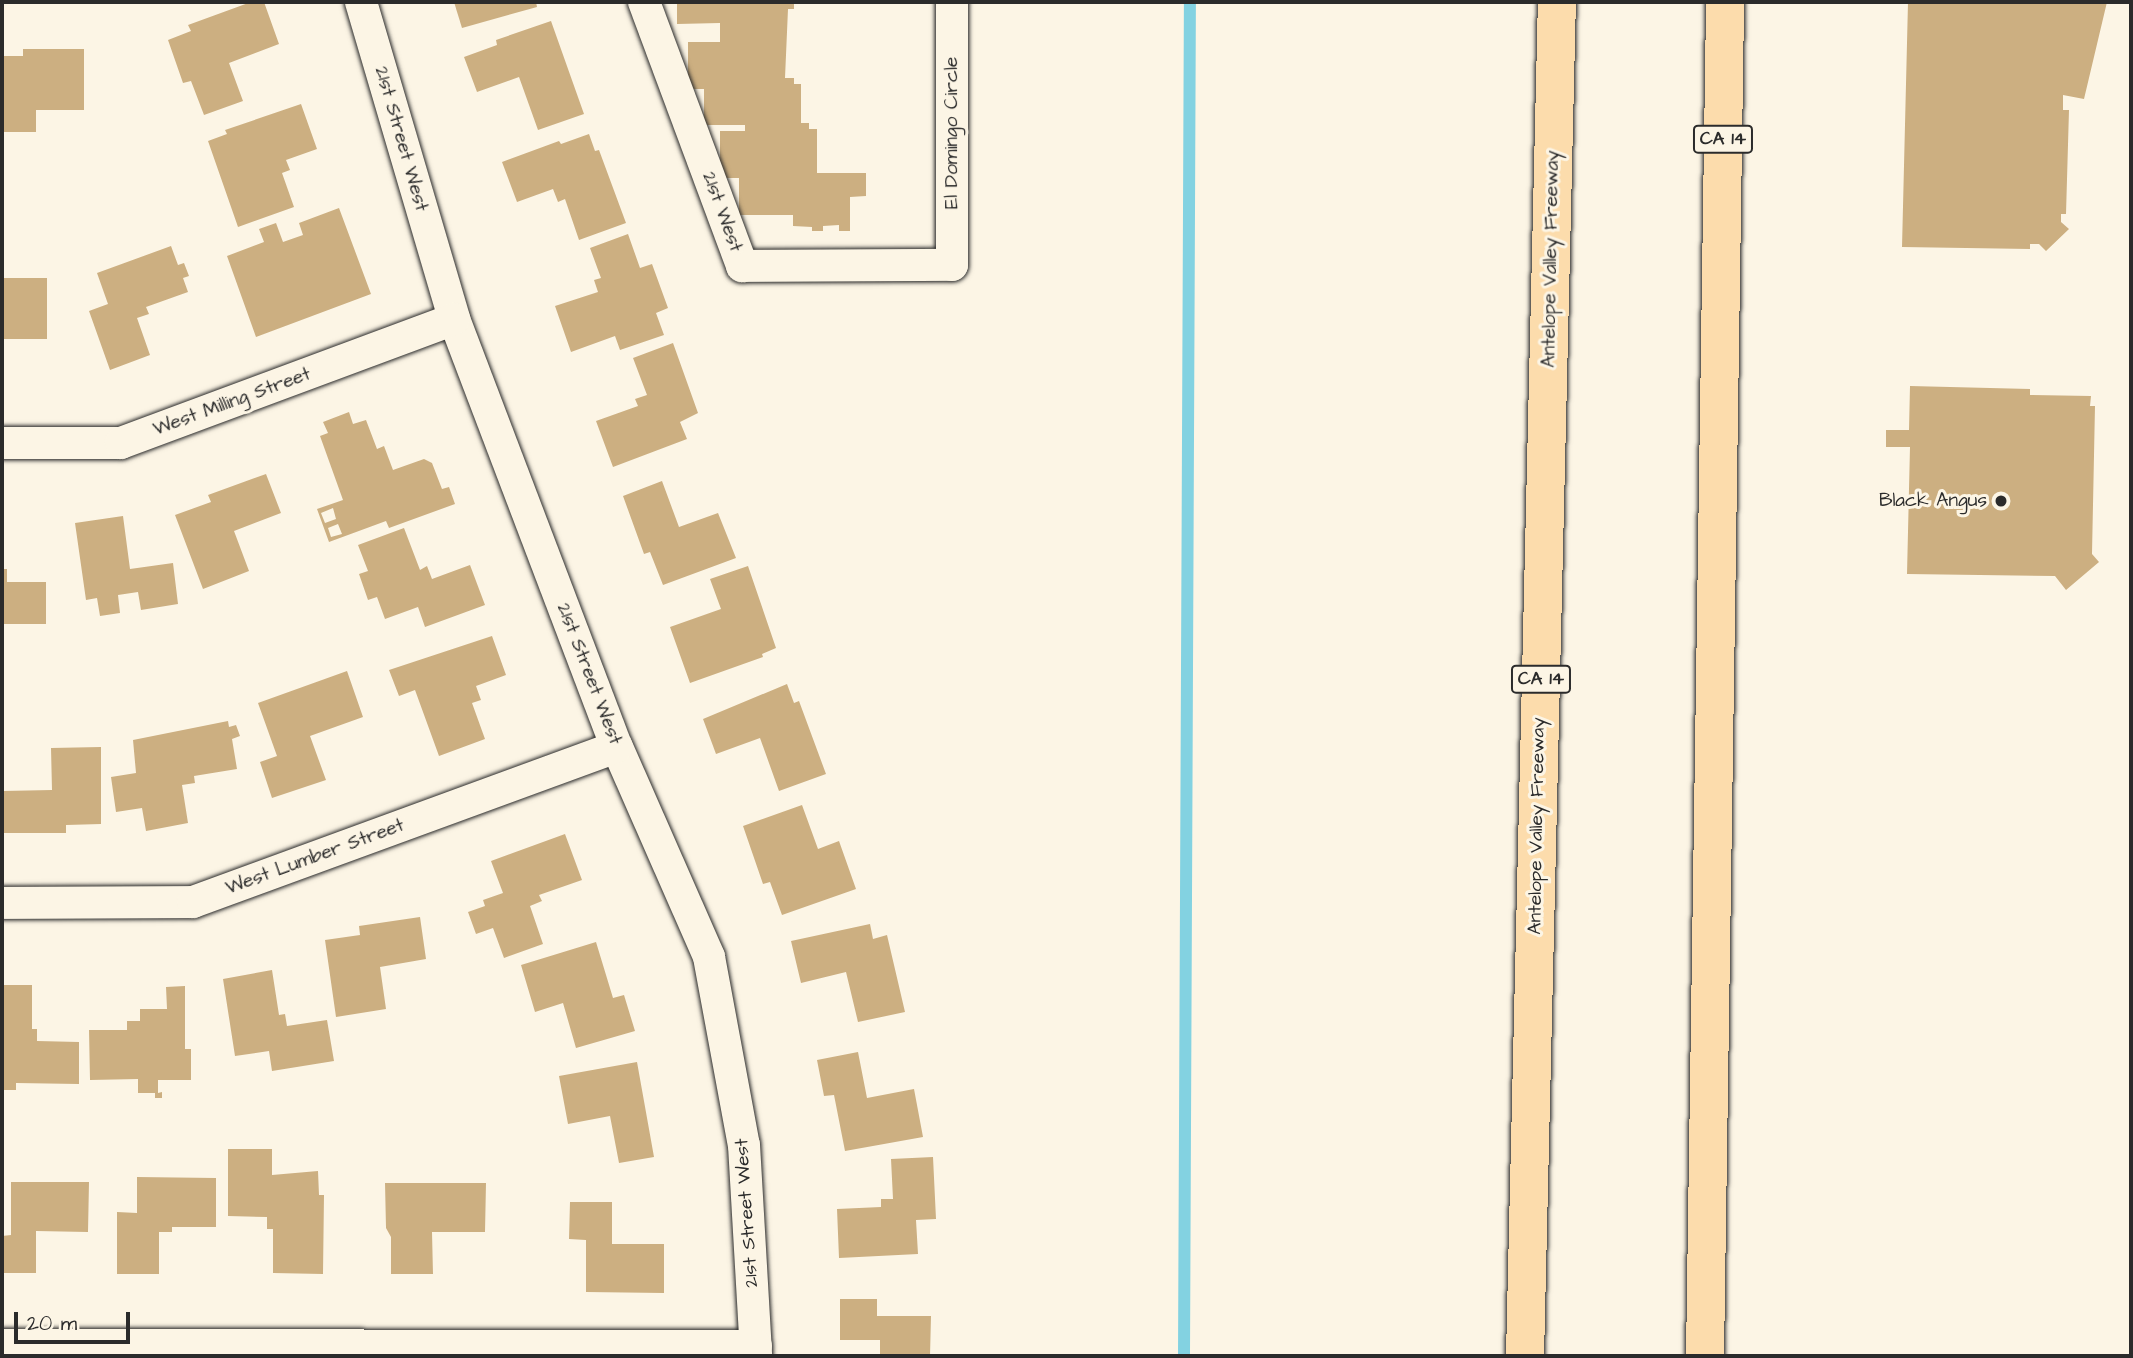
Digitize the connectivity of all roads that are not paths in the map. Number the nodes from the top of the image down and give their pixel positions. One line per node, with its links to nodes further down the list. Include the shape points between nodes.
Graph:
1 (361, 2): 7 (street, 21st Street West)
2 (644, 2): 6 (street, 21st West, via 742,266)
3 (952, 2): 6 (street, El Domingo Circle)
4 (1557, 2): 13 (highway, Antelope Valley Freeway / CA 14)
5 (1725, 2): 14 (highway, CA 14)
6 (951, 265)
7 (454, 319): 8 (street, West Milling Street, via 121,443); 9 (street, 21st Street West)
8 (2, 443)
9 (617, 747): 10 (street, West Lumber Street, via 193,902); 12 (street, 21st Street West, via 709,957 744,1145)
10 (2, 903)
11 (2, 1345): 12 (street)
12 (756, 1351)
13 (1525, 1356)
14 (1705, 1356)

